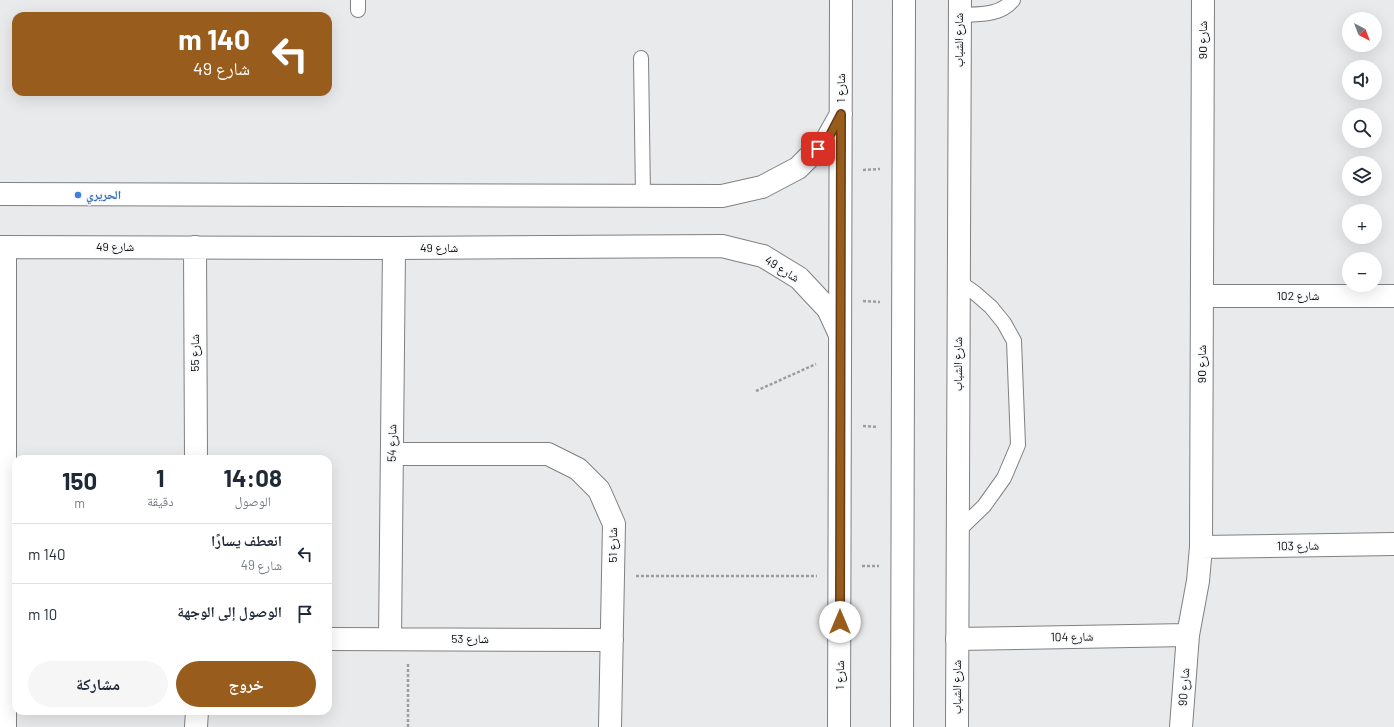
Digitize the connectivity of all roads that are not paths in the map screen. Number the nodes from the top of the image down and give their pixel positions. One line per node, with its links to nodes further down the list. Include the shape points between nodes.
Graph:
1 (841, 0): 7 (street, شارع 1)
2 (904, 0): 32 (street)
3 (1013, 0): 5 (lane, via 994,13)
4 (1203, 0): 14 (street, شارع 90)
5 (960, 7): 13 (street, شارع الشباب)
6 (641, 58): 9 (lane)
7 (841, 114): 9 (street, via 828,139 798,168 762,187 722,196); 16 (street, شارع 1)
8 (0, 194): 9 (street)
9 (643, 196)
10 (2, 247): 11 (street, شارع 49); 28 (street)
11 (195, 247): 12 (street, شارع 49); 18 (street, شارع 55)
12 (394, 248): 16 (street, شارع 49, via 722,246 763,256 799,278 828,309); 17 (street, شارع 54)
13 (958, 281): 19 (street, شارع الشباب); 19 (lane, via 991,307 1014,341 1018,445 1004,478 988,501)
14 (1202, 296): 15 (street, شارع 102); 21 (street, شارع 90)
15 (1394, 296)
16 (840, 344): 31 (street, شارع 1)
17 (392, 454): 24 (street, شارع 54); 26 (street, شارع 51, via 548,454 578,469 599,490 614,524)
18 (196, 455)
19 (958, 531): 25 (street, شارع الشباب)
20 (1394, 544): 21 (street, شارع 103)
21 (1201, 547): 22 (street, شارع 90)
22 (1188, 635): 25 (street, شارع 104); 34 (street, شارع 90)
23 (332, 639): 24 (street, شارع 53)
24 (399, 639): 26 (street, شارع 53)
25 (957, 639): 33 (street, شارع الشباب)
26 (612, 640): 30 (street, شارع 51)
27 (197, 715): 29 (street)
28 (5, 727)
29 (196, 727)
30 (610, 727)
31 (839, 727)
32 (902, 727)
33 (957, 727)
34 (1182, 727)

